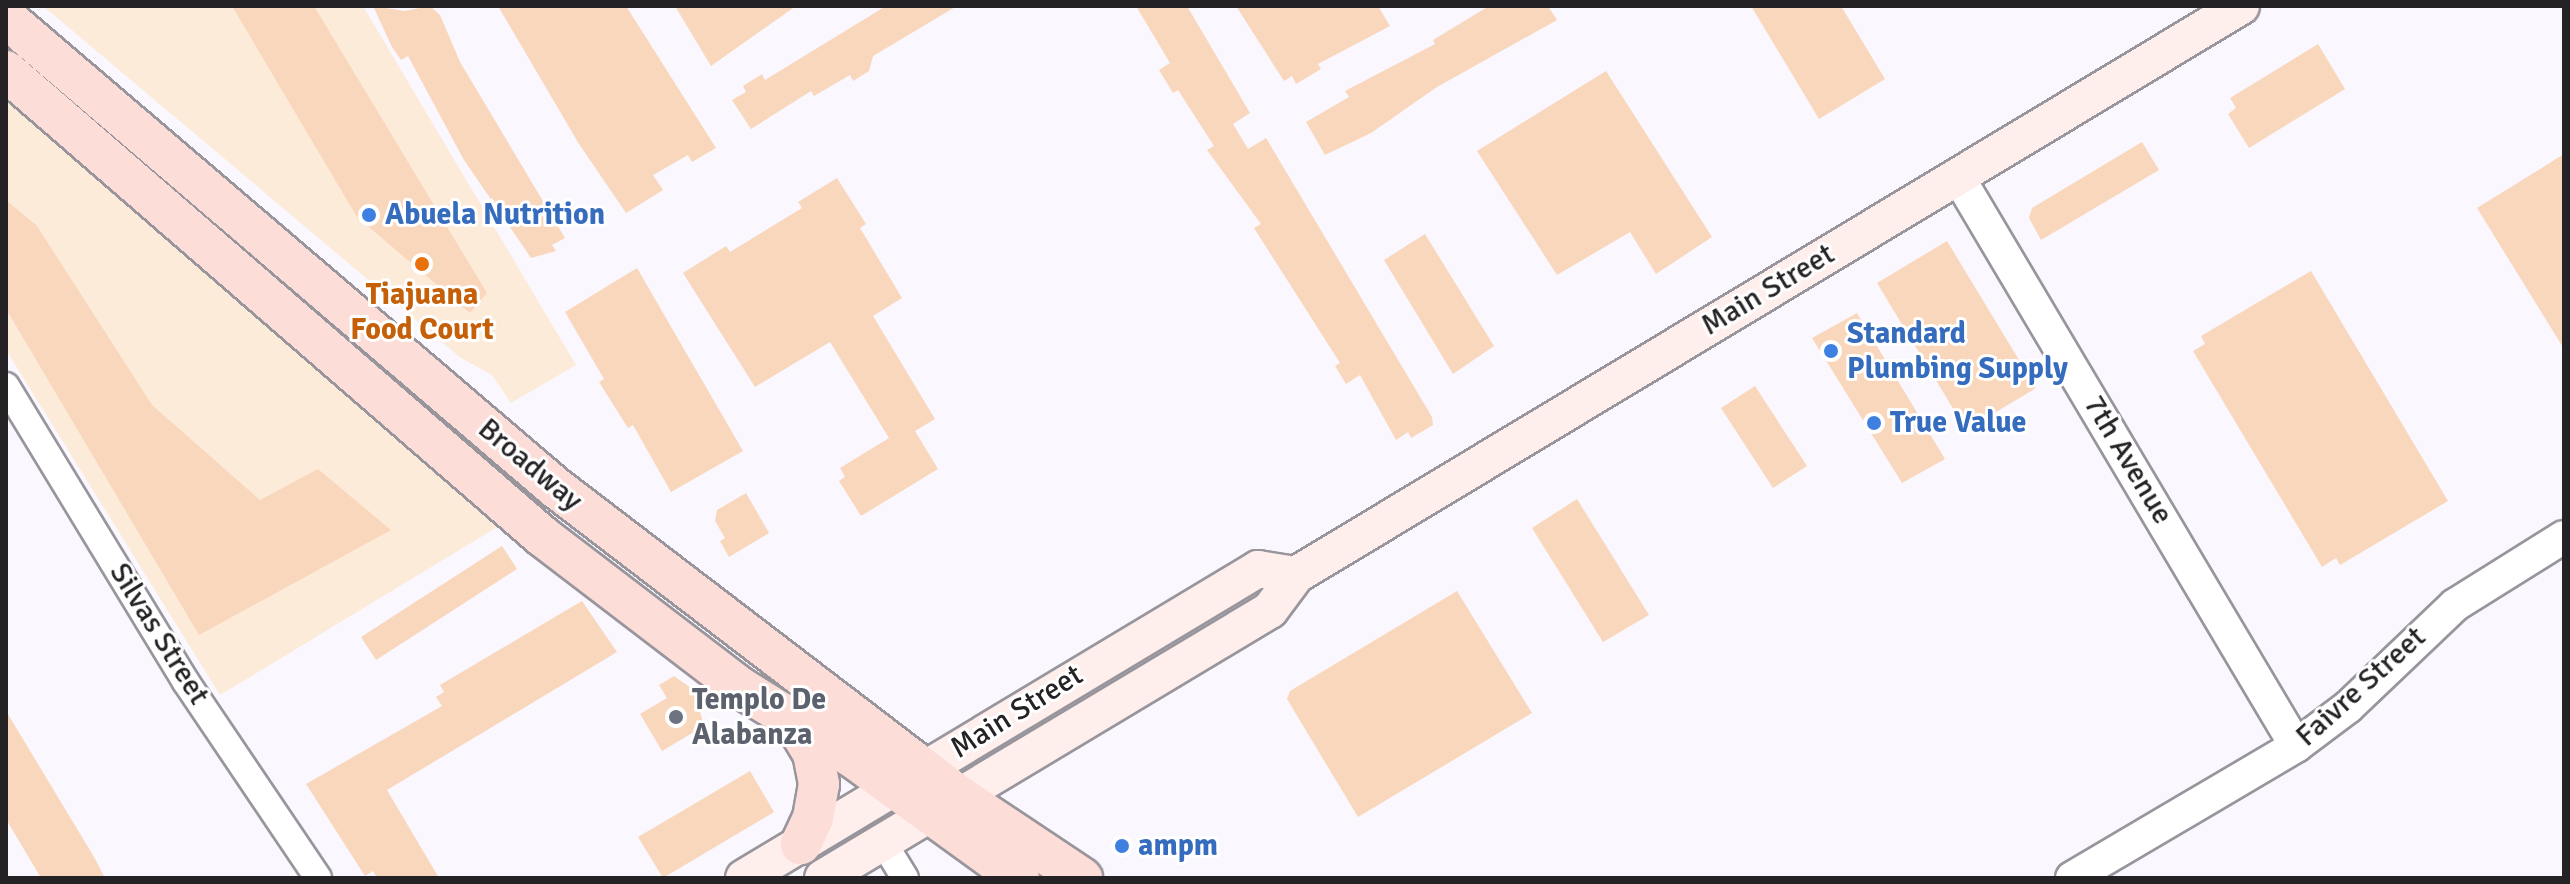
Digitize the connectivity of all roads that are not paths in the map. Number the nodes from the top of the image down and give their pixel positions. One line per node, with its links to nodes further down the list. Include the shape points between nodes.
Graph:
1 (2241, 6): 4 (main road, Main Street)
2 (6, 18): 5 (main road, Broadway)
3 (6, 71): 6 (main road, Broadway)
4 (1957, 175): 9 (main road, Main Street); 11 (street, 7th Avenue)
5 (299, 269): 6 (main road); 12 (main road, Broadway)
6 (267, 298): 10 (main road, Broadway, via 542,536 730,680)
7 (6, 386): 16 (street, Silvas Street, via 186,682)
8 (2564, 537): 11 (street, Faivre Street, via 2455,605 2348,707)
9 (1296, 575): 12 (main road, Main Street, via 1258,569); 13 (main road, Main Street, via 1270,610)
10 (793, 720): 12 (main road, Broadway); 15 (main road, via 813,753 819,784 813,818)
11 (2296, 746): 22 (street, Faivre Street)
12 (910, 778): 13 (main road, Broadway); 15 (main road, Main Street)
13 (944, 805): 14 (main road, Main Street); 20 (main road, Broadway); 21 (main road, Broadway)
14 (883, 842): 18 (main road, Main Street); 19 (street)
15 (801, 844): 17 (main road, Main Street)
16 (318, 878)
17 (744, 878)
18 (823, 878)
19 (905, 878)
20 (1019, 878)
21 (1082, 878)
22 (2072, 878)

